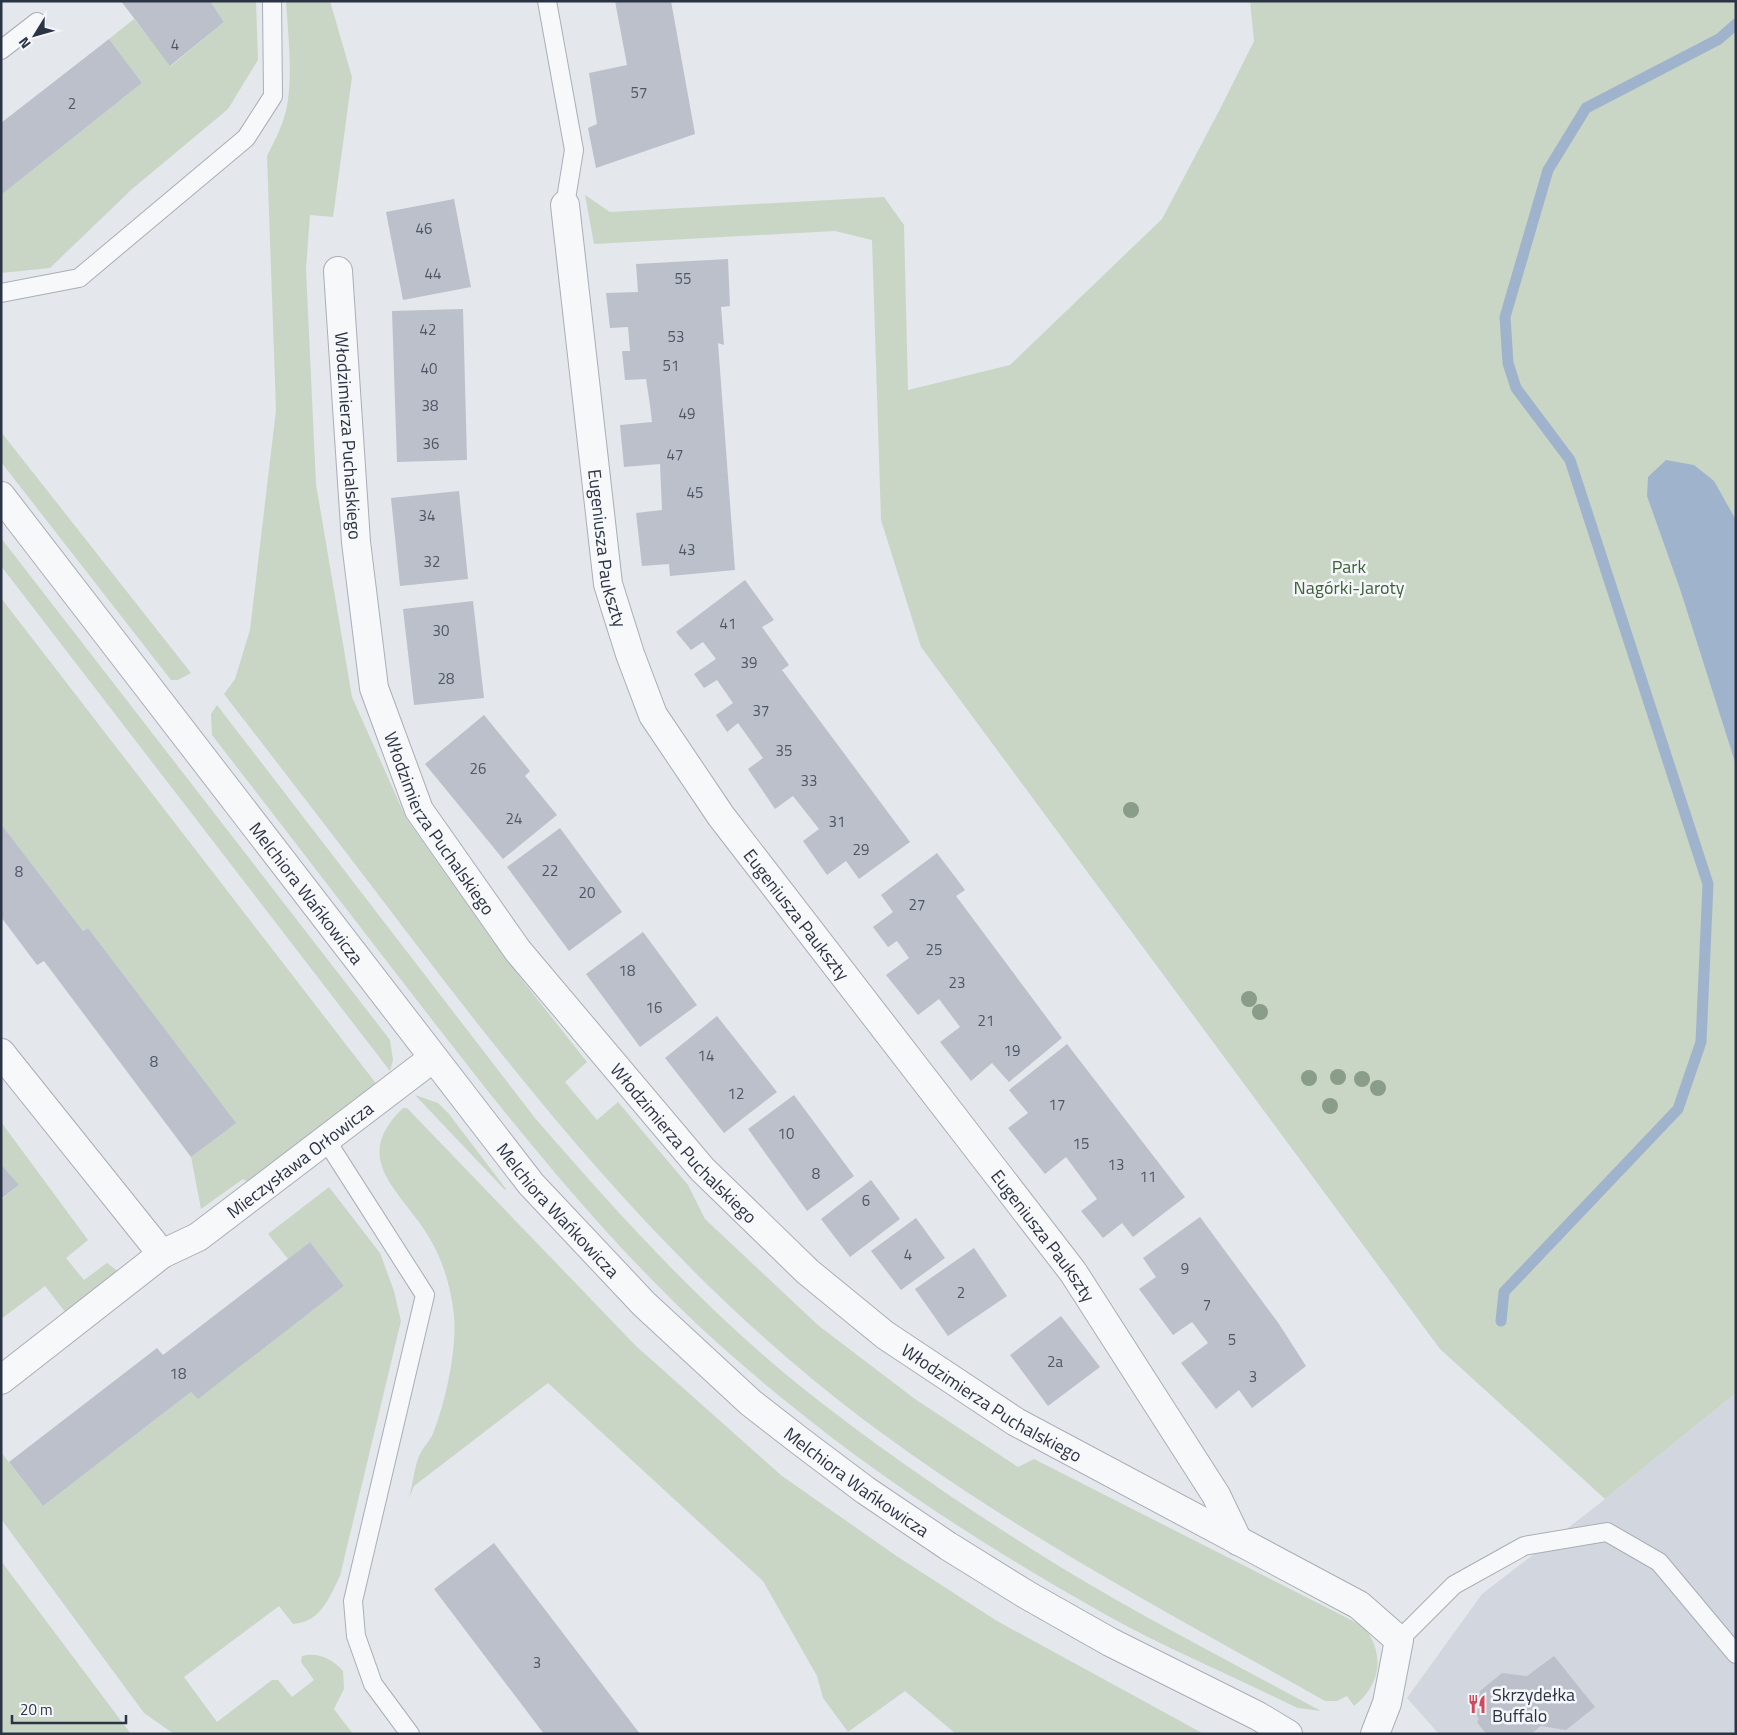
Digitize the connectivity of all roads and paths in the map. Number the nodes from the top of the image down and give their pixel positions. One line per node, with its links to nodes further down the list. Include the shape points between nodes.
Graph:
1 (272, 1): 7 (lane, via 273,96 246,138 79,278)
2 (547, 1): 5 (lane, via 574,150)
3 (37, 22): 4 (lane)
4 (1, 50)
5 (565, 205): 14 (street, Eugeniusza Paukszty, via 608,584 653,715 721,816 1073,1272 1216,1495)
6 (338, 271): 14 (street, Włodzimierza Puchalskiego, via 356,542 374,688 419,810 518,951 702,1169 808,1272 885,1335 1016,1422)
7 (1, 293)
8 (1, 496): 10 (street, Melchiora Wańkowicza)
9 (1, 1053): 12 (street)
10 (433, 1058): 11 (street, Mieczysława Orłowicza); 18 (street, Melchiora Wańkowicza, via 531,1184 584,1242 705,1362 800,1441 865,1490 1027,1595)
11 (326, 1140): 12 (street, Mieczysława Orłowicza, via 198,1236); 17 (lane, via 425,1295 353,1601 356,1636 373,1684)
12 (162, 1254): 13 (street, Mieczysława Orłowicza)
13 (1, 1380)
14 (1238, 1541): 15 (street, Włodzimierza Puchalskiego, via 1359,1605)
15 (1399, 1640): 16 (lane, via 1454,1586 1524,1546 1607,1532 1659,1562); 19 (street, via 1387,1702)
16 (1736, 1654)
17 (410, 1734)
18 (1288, 1734)
19 (1376, 1734)

